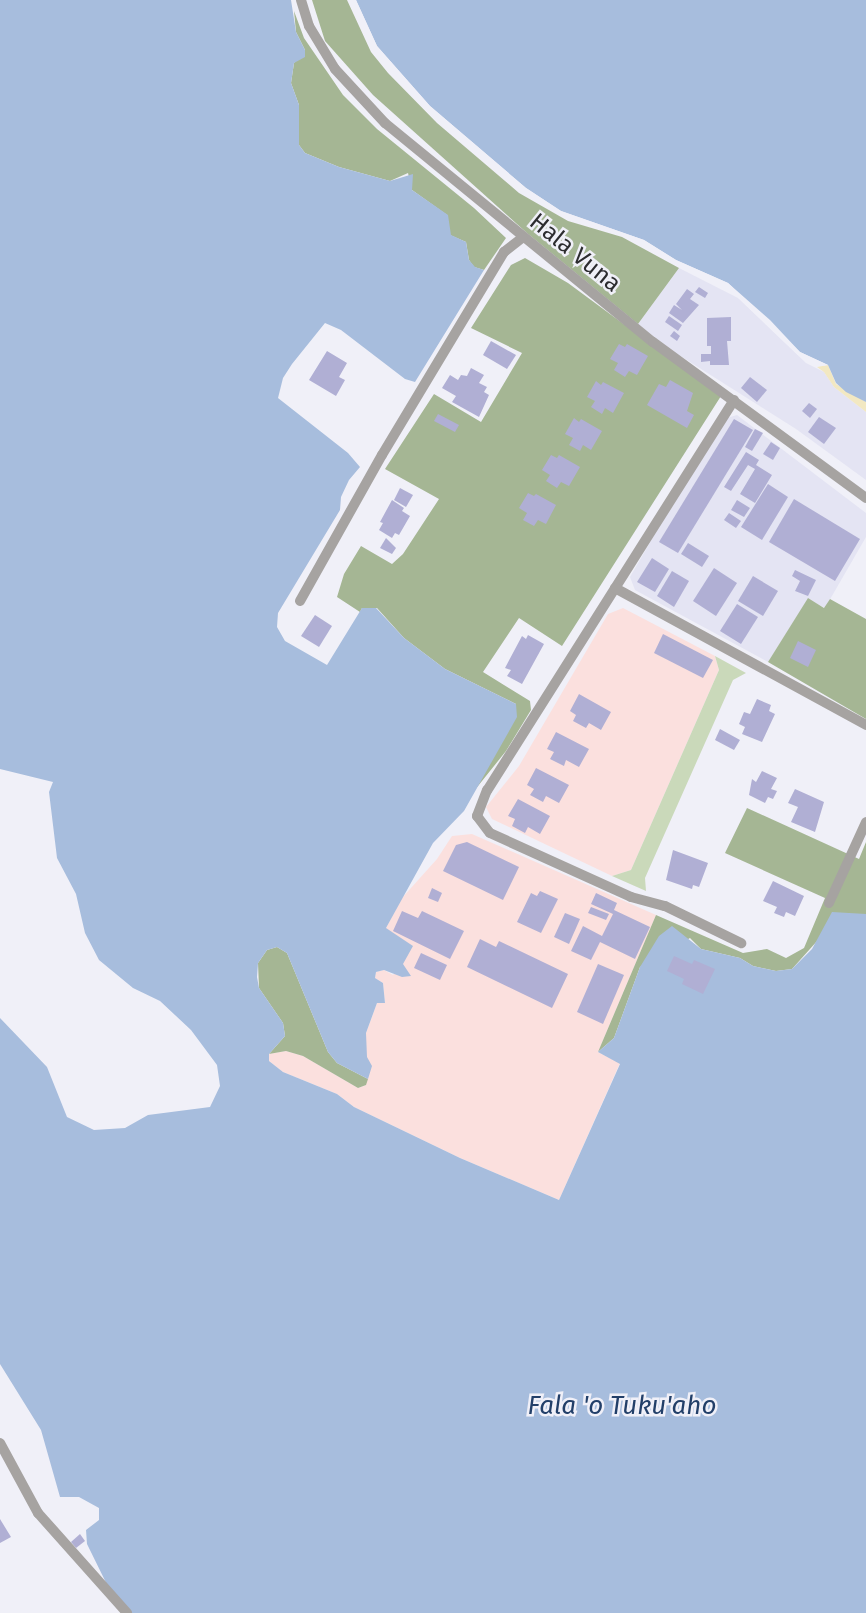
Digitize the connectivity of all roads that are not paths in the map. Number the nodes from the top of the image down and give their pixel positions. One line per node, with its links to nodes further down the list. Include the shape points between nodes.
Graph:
1 (301, 0): 2 (street, Hala Vuna, via 309,26 343,78 385,123)
2 (522, 238): 3 (street, Hala Vuna); 6 (street, via 504,252)
3 (734, 400): 4 (street, Hala Vuna); 5 (street)
4 (866, 498)
5 (615, 588): 7 (street); 10 (street, via 487,790 477,816 490,833)
6 (300, 601)
7 (866, 725)
8 (866, 822): 9 (street)
9 (829, 902)
10 (741, 943)
11 (0, 1443): 12 (street, via 38,1513)
12 (127, 1613)

